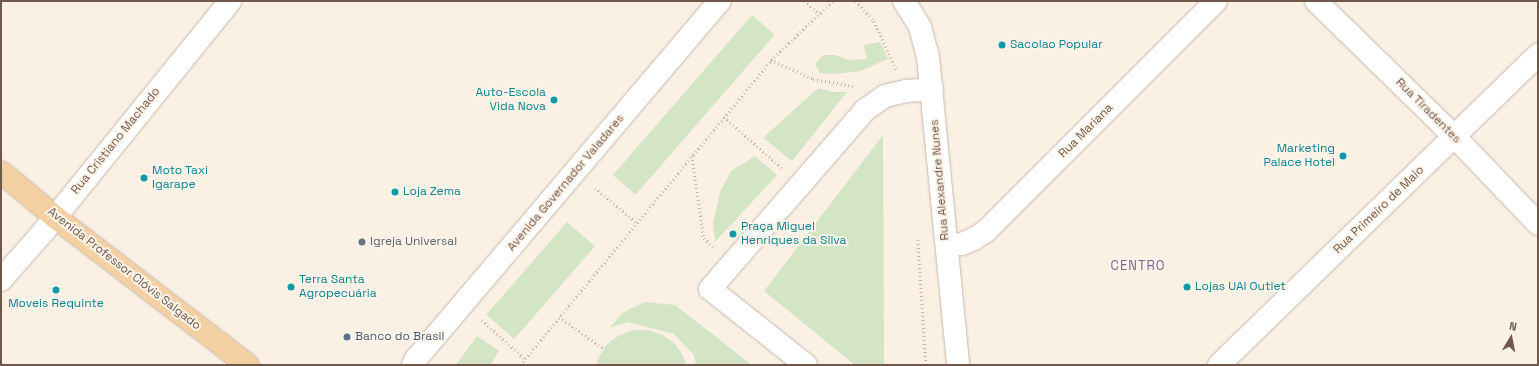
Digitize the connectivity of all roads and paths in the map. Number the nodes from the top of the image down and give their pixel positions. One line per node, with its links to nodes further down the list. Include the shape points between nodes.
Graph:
1 (230, 1): 20 (street, Rua Cristiano Machado)
2 (720, 1): 27 (street, Avenida Governador Valadares)
3 (804, 1): 9 (path)
4 (833, 1): 9 (path)
5 (856, 1): 13 (path, via 874,21 895,65)
6 (904, 1): 12 (street, Rua Alexandre Nunes, via 920,27 928,57)
7 (1216, 1): 24 (street, Rua Mariana, via 986,231 962,244)
8 (1316, 1): 15 (street, Rua Tiradentes)
9 (820, 14): 11 (path)
10 (1538, 55): 15 (street, Rua Primeiro de Maio)
11 (770, 60): 13 (path, via 813,79); 14 (path)
12 (932, 89): 13 (street); 24 (street, Rua Alexandre Nunes)
13 (895, 94): 18 (street, via 865,110)
14 (724, 116): 16 (path); 18 (path)
15 (1455, 137): 22 (street, Rua Tiradentes); 37 (street, Rua Primeiro de Maio)
16 (692, 156): 21 (path); 25 (path, via 704,238)
17 (1, 172): 20 (main road, Avenida Professor Clóvis Salgado)
18 (801, 184): 25 (street)
19 (593, 186): 21 (path)
20 (55, 217): 26 (street, Rua Cristiano Machado); 31 (main road, Avenida Professor Clóvis Salgado)
21 (637, 223): 28 (path)
22 (1538, 224)
23 (918, 235): 35 (path)
24 (947, 245): 36 (street, Rua Alexandre Nunes)
25 (733, 262): 34 (street, via 710,289)
26 (1, 280)
27 (464, 303): 30 (path); 32 (street, Avenida Governador Valadares)
28 (559, 317): 29 (path); 30 (path)
29 (604, 349)
30 (525, 359): 33 (path)
31 (248, 365)
32 (413, 365)
33 (520, 365)
34 (806, 365)
35 (926, 365)
36 (958, 365)
37 (1219, 365)

